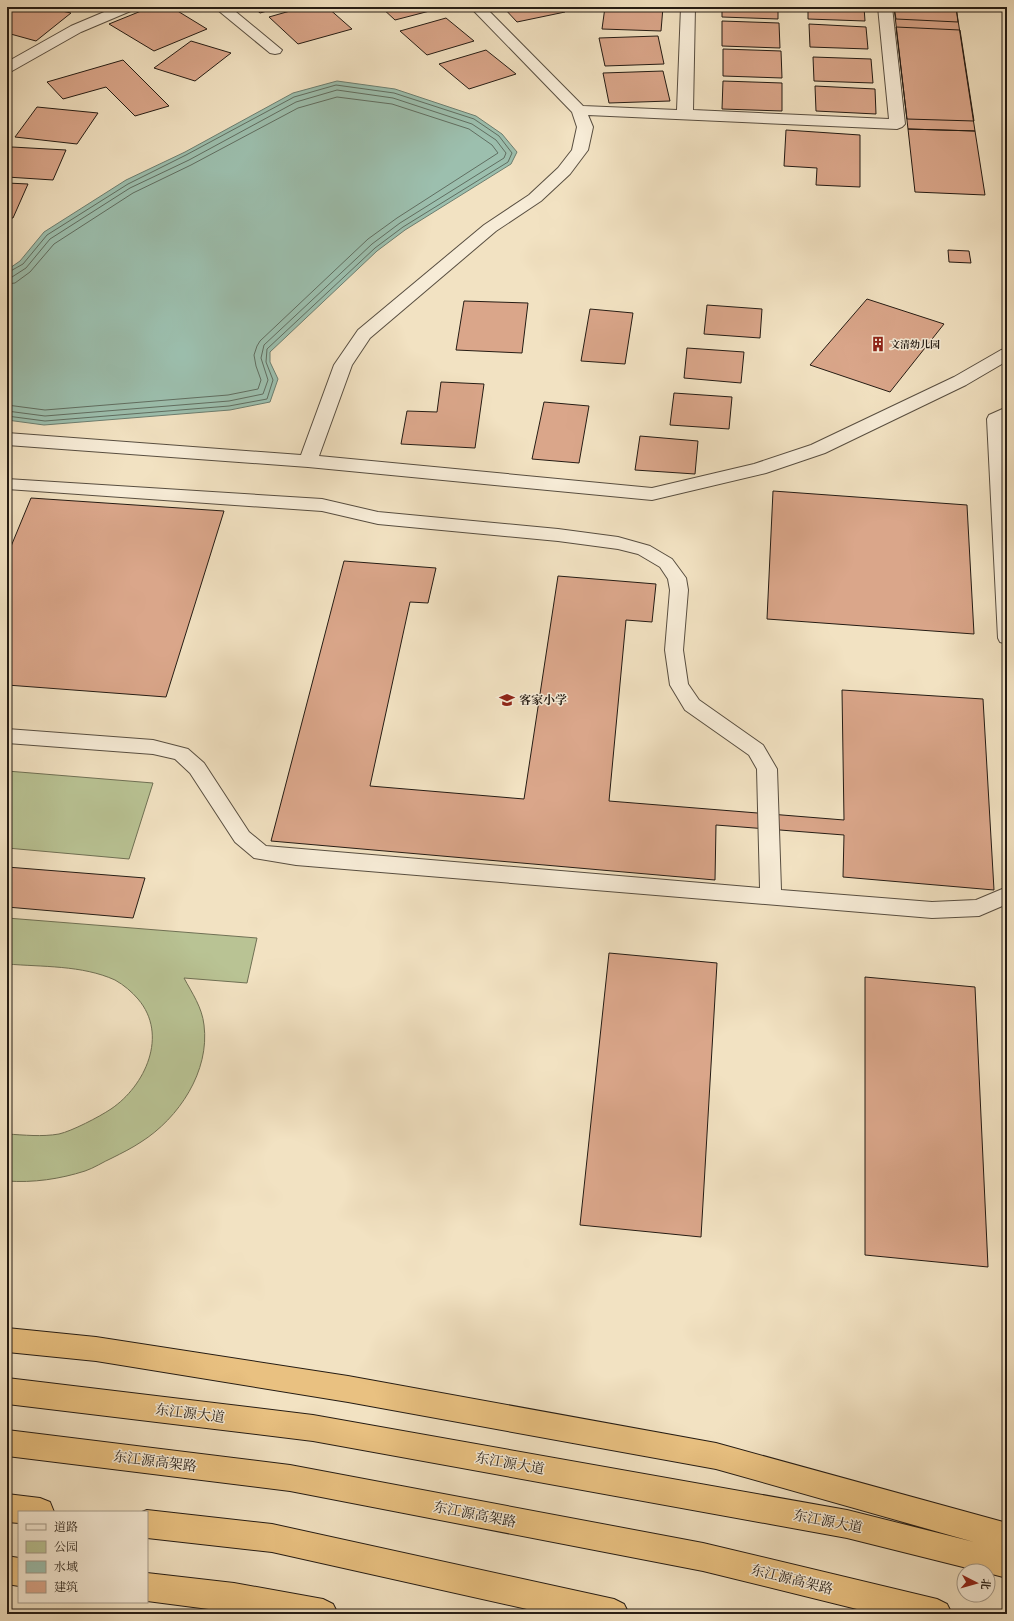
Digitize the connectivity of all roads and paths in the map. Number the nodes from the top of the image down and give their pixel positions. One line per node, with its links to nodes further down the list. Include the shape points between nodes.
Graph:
1 (128, 7): 7 (street, via 76,29)
2 (221, 7): 6 (street)
3 (477, 7): 8 (street)
4 (688, 7): 9 (street)
5 (885, 7): 9 (street, via 897,124)
6 (275, 50)
7 (7, 68)
8 (579, 110): 9 (street); 13 (street, via 585,127 580,150 564,171 534,198 490,228 364,334 343,365)
9 (685, 116)
10 (1007, 354): 13 (street, via 960,381 818,449 759,469 652,494)
11 (1007, 412): 15 (lane, via 994,418)
12 (7, 439): 13 (street)
13 (308, 461)
14 (7, 484): 18 (lane, via 322,505 378,518 558,535 618,543 644,550 666,563 677,578 679,590 674,650 679,685 692,705 756,750 767,769)
15 (1007, 638)
16 (7, 736): 18 (lane, via 153,747 181,754 197,768 242,837 261,853)
17 (1007, 895): 18 (lane, via 979,908 932,910)
18 (771, 896)
19 (7, 1340): 25 (highway, via 96,1349 348,1389 716,1456)
20 (7, 1391): 26 (highway, 东江源大道, via 313,1428 848,1524)
21 (7, 1443): 32 (highway, 东江源高架路, via 290,1478 703,1557)
22 (7, 1508): 23 (highway)
23 (32, 1511)
24 (148, 1524): 31 (highway, via 272,1538)
25 (1007, 1537)
26 (1007, 1564)
27 (7, 1570): 28 (highway)
28 (18, 1572)
29 (148, 1587): 30 (highway, via 234,1597)
30 (323, 1614)
31 (614, 1614)
32 (937, 1614)

